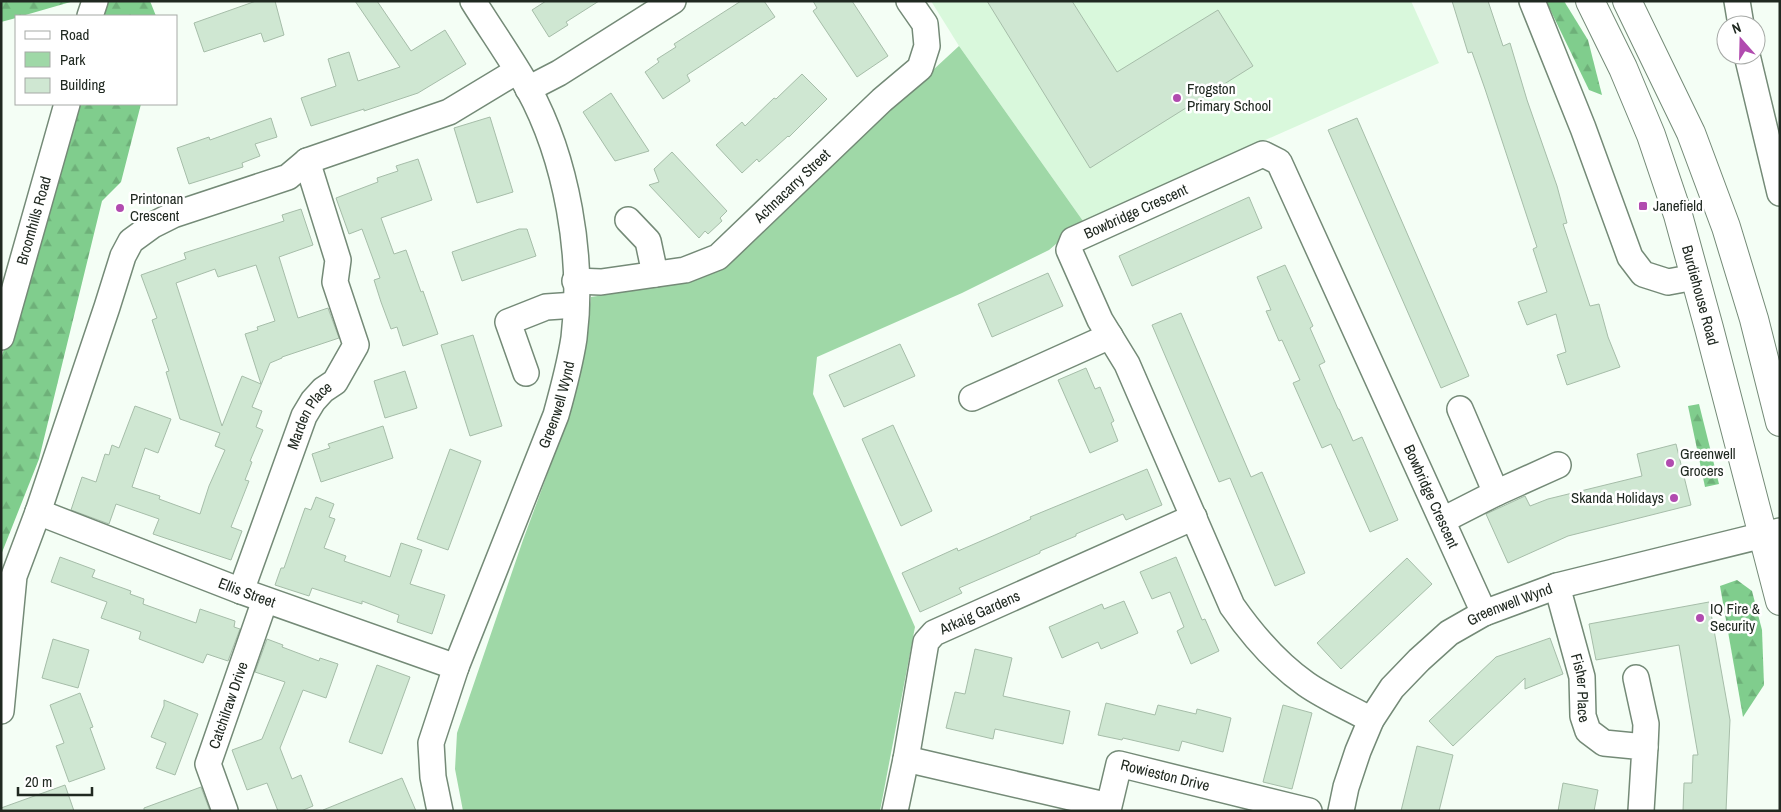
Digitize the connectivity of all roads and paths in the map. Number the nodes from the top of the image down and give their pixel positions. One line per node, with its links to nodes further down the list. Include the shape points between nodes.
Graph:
1 (95, 1): 9 (street)
2 (473, 1): 12 (street, Greenwell Wynd)
3 (673, 1): 12 (street, via 559,73)
4 (909, 1): 18 (street, Achnacarry Street, via 925,24 928,46 920,68 882,100 718,257 685,270)
5 (1532, 1): 19 (street, via 1630,257 1643,274 1668,282)
6 (1590, 1): 19 (main road, Burdiehouse Road, via 1651,135)
7 (1627, 1): 26 (main road, via 1691,134 1726,227 1754,318)
8 (1737, 1): 10 (street)
9 (90, 15)
10 (1739, 15)
11 (1749, 65): 14 (street)
12 (523, 80): 15 (street, via 449,112); 20 (street, Greenwell Wynd, via 548,132 563,179 571,218)
13 (66, 105): 22 (street, Broomhills Road)
14 (1775, 154): 16 (street)
15 (307, 161): 29 (street, via 288,177 173,215 132,241 123,256); 34 (street, Marden Place, via 338,260 335,282 356,344 335,382 318,396 304,416)
16 (1780, 192)
17 (628, 220): 18 (street, via 648,241)
18 (655, 274): 20 (street, Achnacarry Street, via 601,282)
19 (1695, 278): 32 (main road, Burdiehouse Road)
20 (576, 293): 23 (street, Achnacarry Street, via 508,322); 38 (street, Greenwell Wynd, via 574,337 556,415)
21 (1110, 336): 24 (street); 30 (street, Bowbridge Crescent, via 1127,364); 31 (street, Bowbridge Crescent, via 1069,250 1073,240 1263,154 1279,162)
22 (1, 337)
23 (526, 373)
24 (972, 398)
25 (1460, 409): 28 (street)
26 (1780, 422)
27 (1558, 466): 28 (street)
28 (1496, 493): 31 (street)
29 (38, 512): 34 (street, Ellis Street); 40 (street, via 14,576)
30 (1194, 517): 41 (street, Bowbridge Crescent, via 1232,606 1251,632 1281,664 1308,685); 43 (street, Arkaig Gardens, via 934,633 926,642)
31 (1443, 520): 37 (street, Bowbridge Crescent)
32 (1771, 533): 33 (street, Greenwell Wynd); 36 (main road, Burdiehouse Road)
33 (1557, 586): 37 (street, Greenwell Wynd); 42 (street, Fisher Place, via 1582,677 1583,716 1588,732 1604,743)
34 (241, 591): 35 (street, Ellis Street)
35 (265, 600): 38 (street, Ellis Street); 45 (street, Catchilraw Drive, via 208,764)
36 (1780, 601)
37 (1484, 612): 41 (street, Greenwell Wynd, via 1449,633 1419,660 1392,688)
38 (456, 667): 46 (street, Greenwell Wynd, via 431,743)
39 (1636, 678): 42 (street, via 1646,724)
40 (1, 711)
41 (1371, 720): 49 (street, Greenwell Wynd, via 1346,787)
42 (1645, 747): 50 (street)
43 (906, 759): 44 (street, Rowieston Drive); 47 (street, Arkaig Gardens)
44 (1108, 808): 48 (street, Rowieston Drive, via 1119,764)
45 (225, 811)
46 (440, 811)
47 (895, 811)
48 (1310, 811)
49 (1341, 811)
50 (1642, 811)

